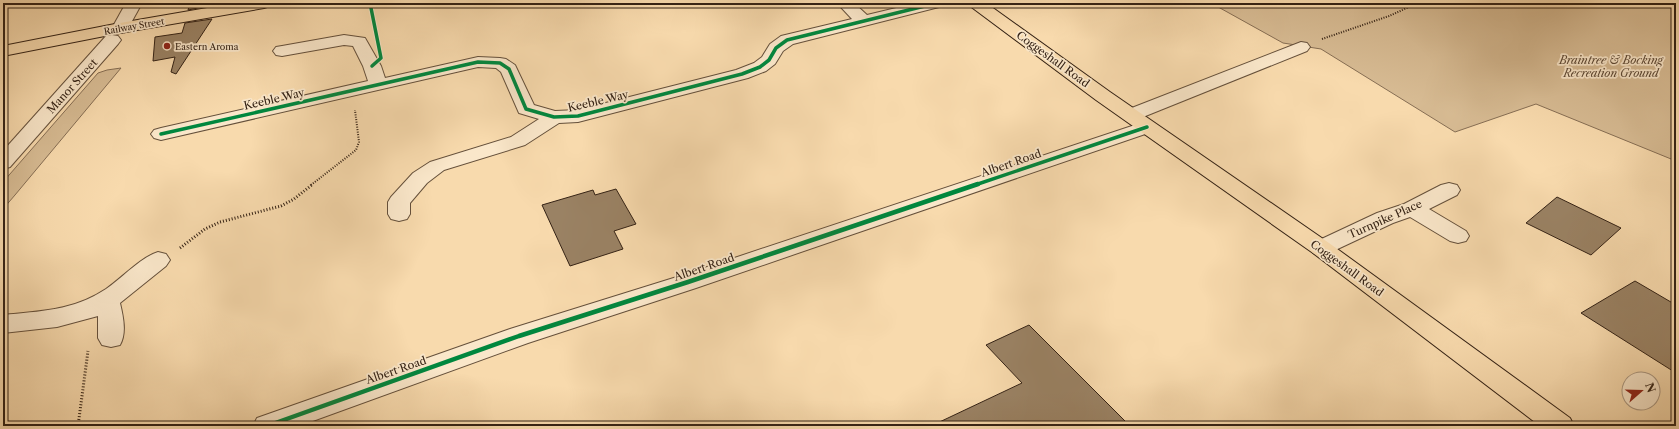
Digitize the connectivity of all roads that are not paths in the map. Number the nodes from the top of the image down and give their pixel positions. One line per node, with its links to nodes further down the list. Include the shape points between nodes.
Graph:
1 (134, 3): 7 (street, Manor Street)
2 (264, 3): 7 (main road, Railway Street)
3 (845, 3): 6 (street)
4 (937, 3): 6 (street, Keeble Way)
5 (976, 3): 13 (main road, Coggeshall Road)
6 (864, 21): 12 (street, Keeble Way, via 787,40 776,48 769,60 760,67 742,74 578,116)
7 (116, 34): 10 (main road, Railway Street); 15 (street, Manor Street)
8 (1301, 47): 13 (street)
9 (282, 51): 11 (street, via 344,40 359,42)
10 (3, 52)
11 (378, 84): 12 (street, Keeble Way, via 478,62 500,63 509,69 526,109); 14 (street, Keeble Way)
12 (554, 117): 18 (street, via 518,141 436,166 420,178 399,202)
13 (1139, 121): 20 (main road, Coggeshall Road); 25 (street, Albert Road, via 688,282 520,336)
14 (160, 134)
15 (3, 163)
16 (1449, 190): 17 (street, Turnpike Place)
17 (1412, 209): 19 (street); 20 (street, Turnpike Place, via 1385,218)
18 (399, 214)
19 (1458, 236)
20 (1321, 248): 26 (main road, Coggeshall Road)
21 (158, 260): 22 (street)
22 (106, 301): 23 (street, via 68,315); 24 (street, via 110,313)
23 (3, 324)
24 (111, 338)
25 (266, 426)
26 (1560, 426)

